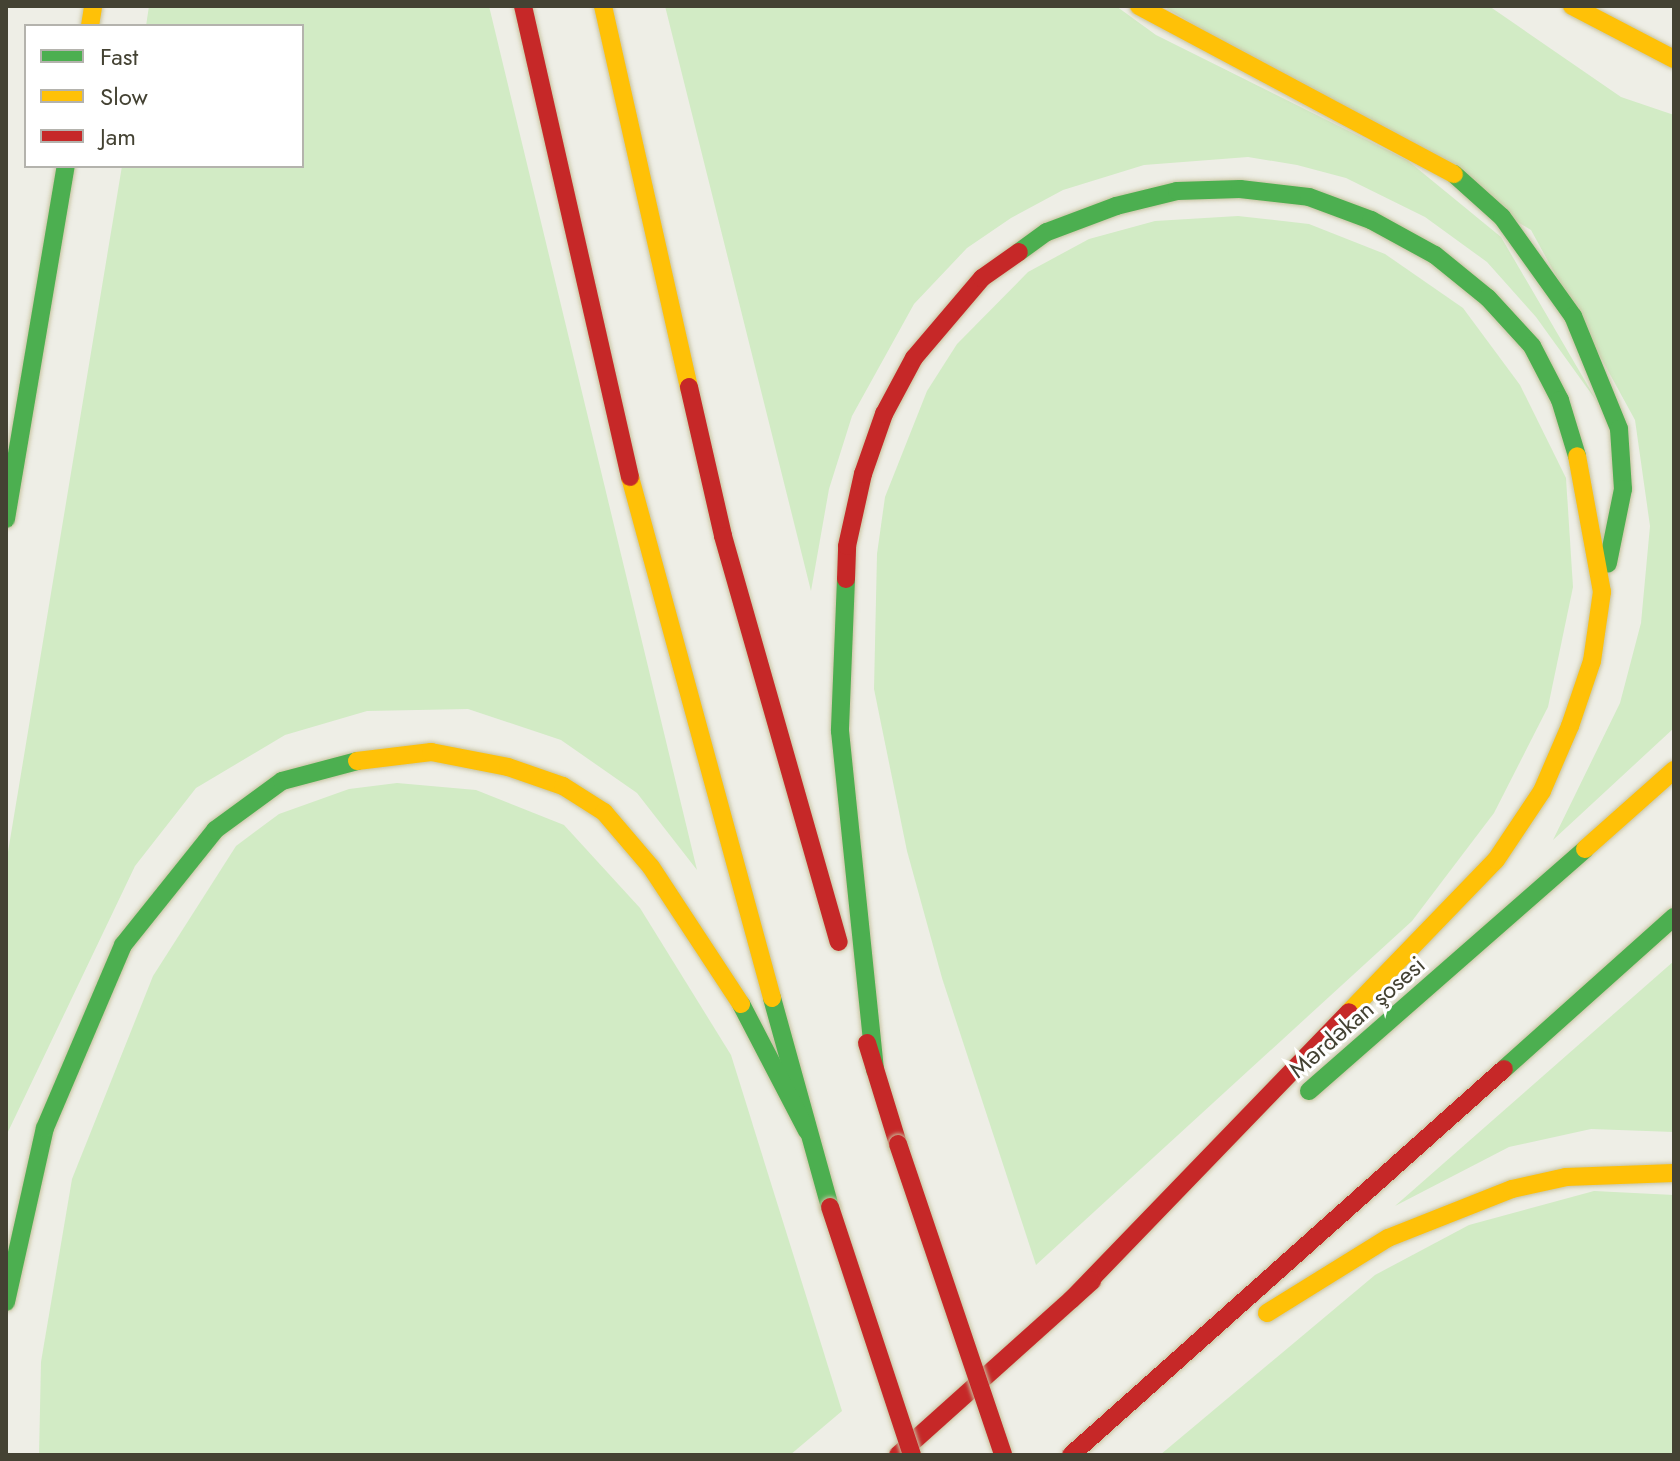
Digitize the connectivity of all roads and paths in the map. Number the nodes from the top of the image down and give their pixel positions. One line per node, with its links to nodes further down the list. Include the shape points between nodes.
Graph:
1 (523, 6): 13 (highway, via 648,555)
2 (603, 6): 11 (highway, via 723,536)
3 (1139, 6): 8 (highway, via 1245,66 1421,152 1465,181 1540,265 1584,339 1619,429 1623,489)
4 (1572, 6): 5 (highway)
5 (1674, 59)
6 (66, 168): 7 (highway)
7 (6, 519)
8 (1602, 592): 11 (highway, via 1595,527 1560,400 1532,346 1488,298 1435,255 1371,220 1309,197 1240,189 1177,191 1116,206 1047,232 982,278 914,358 884,414 847,546 840,731); 16 (highway, via 1592,661 1570,726 1542,791 1496,860)
9 (1674, 770): 12 (highway, Mərdəkan şosesi)
10 (1674, 917): 18 (highway)
11 (875, 1070): 21 (highway, bridge)
12 (1296, 1103)
13 (807, 1131): 17 (highway, via 726,975 651,867 604,812 563,786 508,767 431,752 358,761 282,781 215,830 123,945 45,1128); 20 (highway, bridge)
14 (1260, 1134): 16 (highway)
15 (1674, 1173): 18 (highway, via 1566,1177 1457,1208 1376,1245)
16 (1071, 1300): 19 (highway)
17 (6, 1302)
18 (1156, 1382): 22 (highway)
19 (898, 1455)
20 (912, 1455)
21 (1003, 1455)
22 (1071, 1455)

